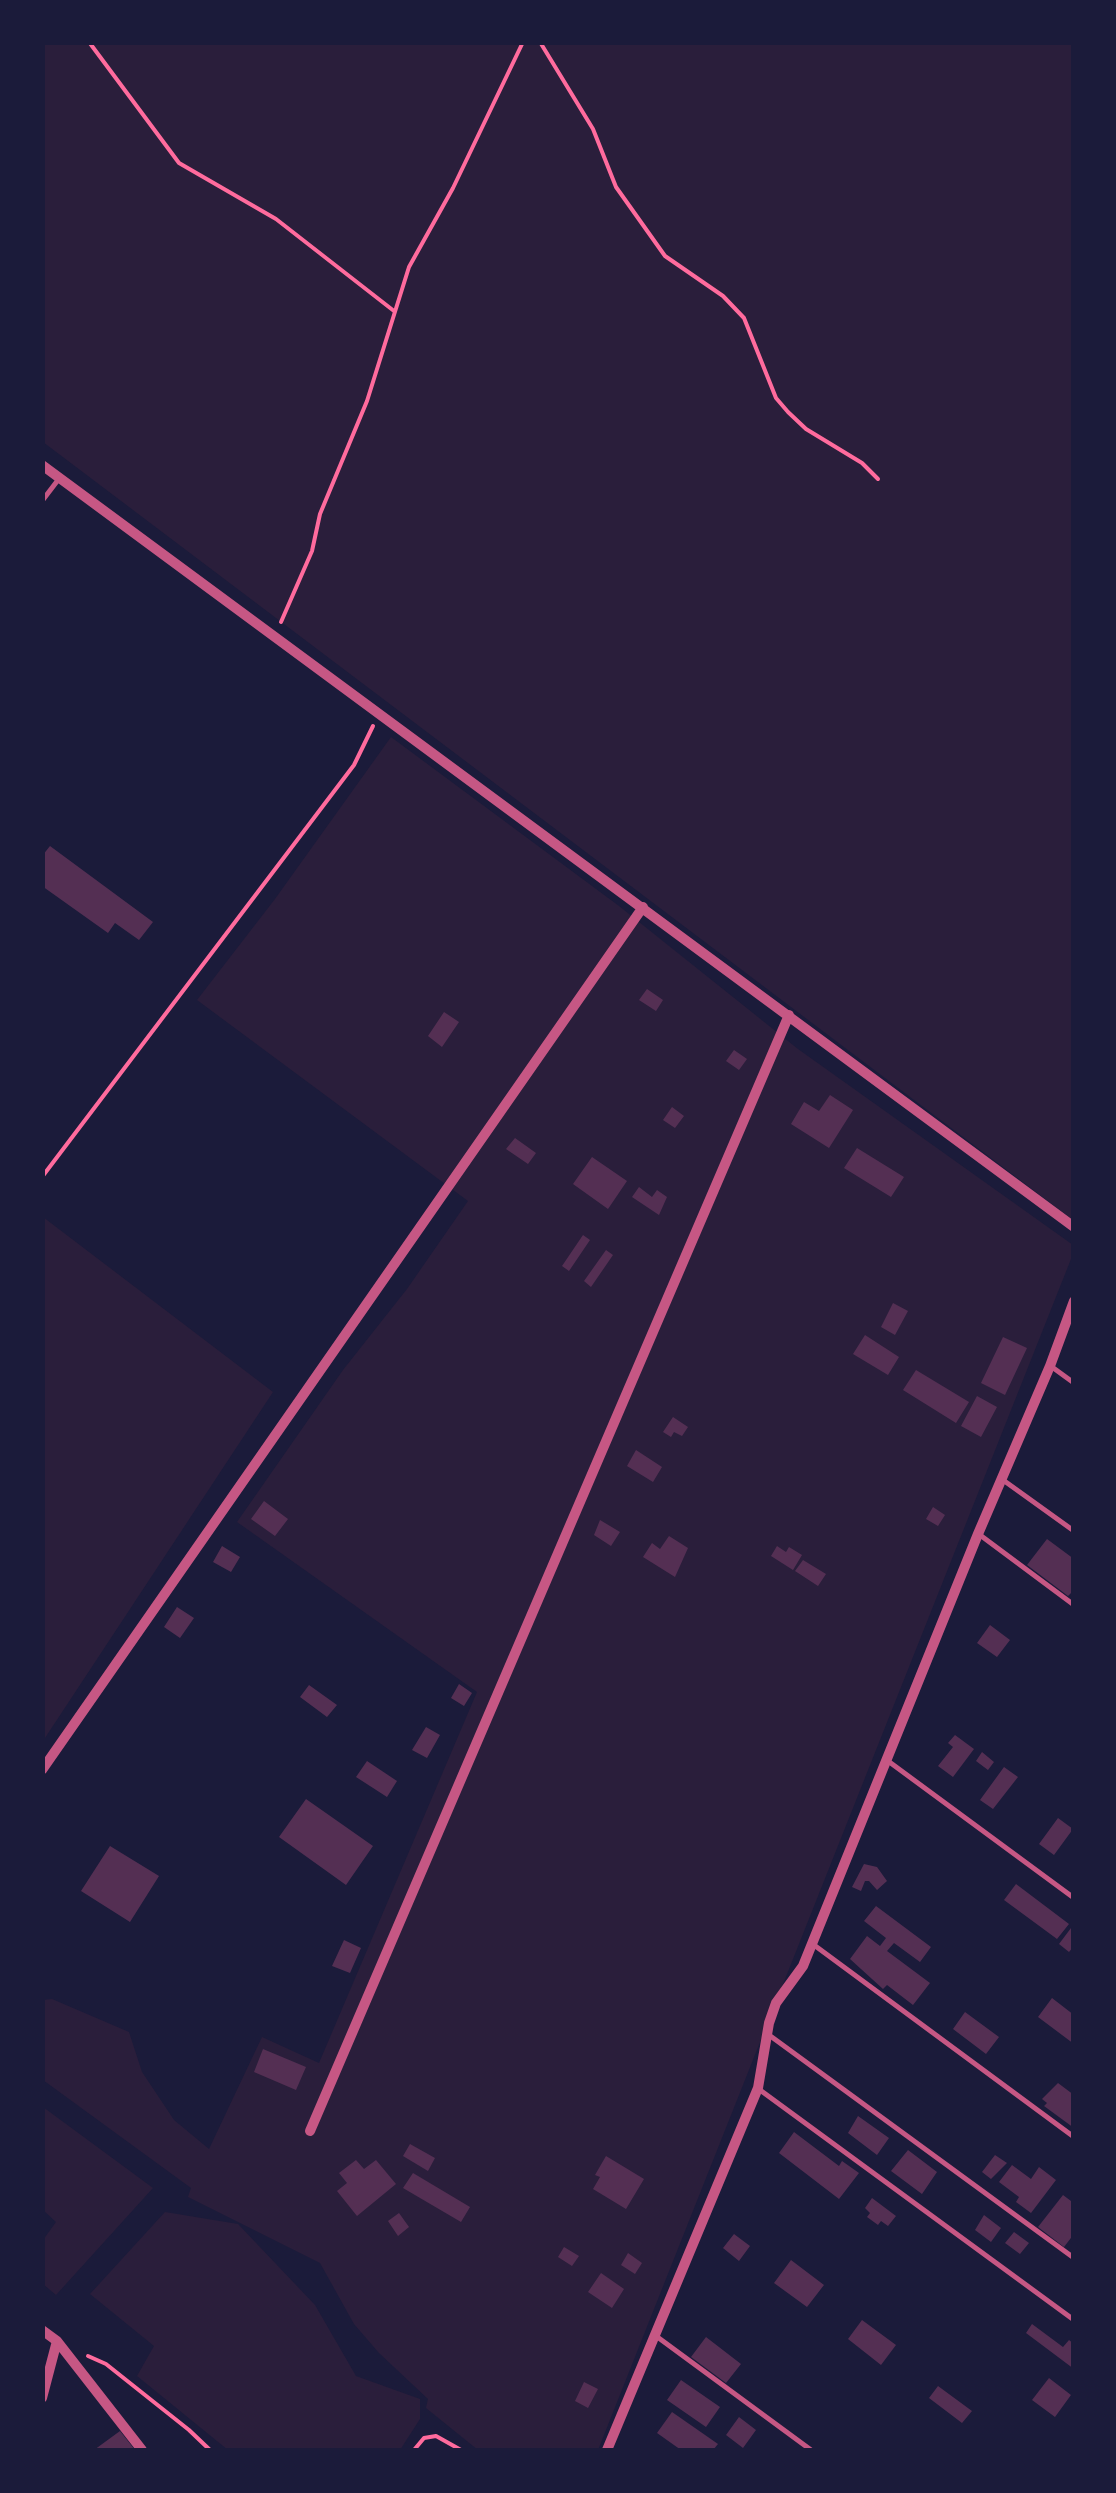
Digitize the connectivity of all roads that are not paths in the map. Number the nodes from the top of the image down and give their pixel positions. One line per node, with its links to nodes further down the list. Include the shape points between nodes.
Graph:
1 (42, 465): 2 (street)
2 (60, 477): 3 (lane); 4 (street)
3 (42, 501)
4 (643, 907): 5 (street); 15 (street)
5 (790, 1015): 6 (street); 20 (street)
6 (1074, 1227)
7 (1074, 1301): 8 (street)
8 (1050, 1366): 9 (lane); 10 (street)
9 (1074, 1383)
10 (1001, 1478): 11 (lane); 12 (street)
11 (1074, 1531)
12 (978, 1534): 13 (lane); 14 (street)
13 (1074, 1605)
14 (886, 1759): 16 (lane); 17 (street)
15 (42, 1770)
16 (1074, 1898)
17 (812, 1943): 18 (street, via 776,2003); 21 (lane)
18 (769, 2035): 19 (street); 22 (lane)
19 (758, 2088): 23 (lane); 25 (street)
20 (310, 2131)
21 (1074, 2137)
22 (1074, 2258)
23 (1074, 2320)
24 (42, 2330): 26 (street)
25 (654, 2334): 29 (street); 30 (lane)
26 (56, 2341): 27 (street); 28 (street)
27 (42, 2398)
28 (142, 2450)
29 (607, 2450)
30 (811, 2450)

